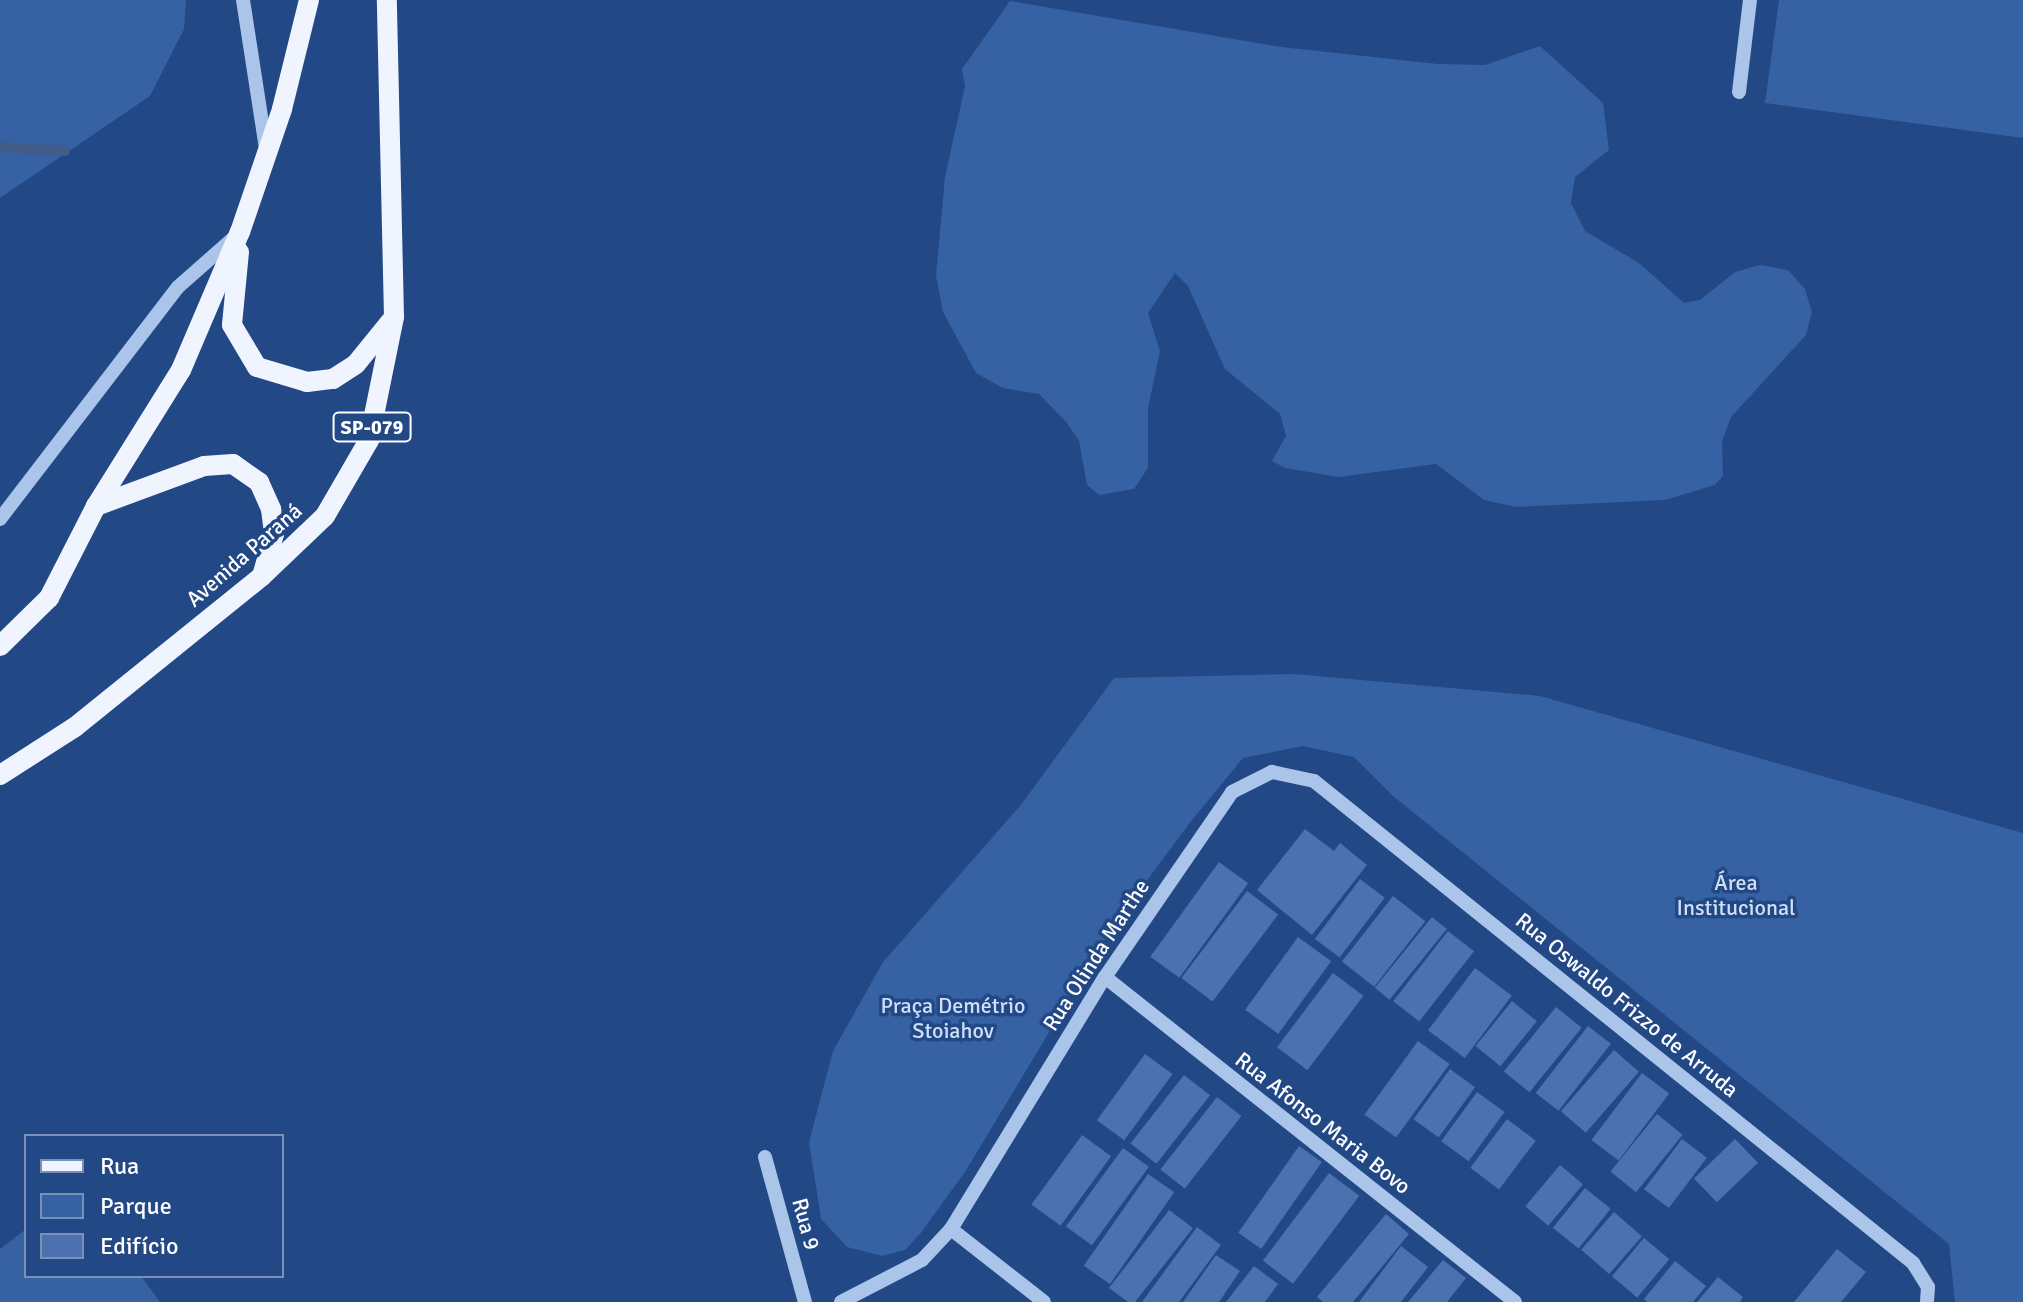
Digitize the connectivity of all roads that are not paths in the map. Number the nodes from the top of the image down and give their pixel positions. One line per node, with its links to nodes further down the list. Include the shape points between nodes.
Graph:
1 (243, 0): 6 (street)
2 (309, 0): 6 (main road, SP-079)
3 (387, 0): 8 (main road, Avenida Paraná / SP-079)
4 (1750, 0): 5 (street)
5 (1739, 92)
6 (267, 153): 7 (main road, SP-079)
7 (240, 232): 8 (main road, SP-079, via 232,325 257,367 307,382 333,379 356,364); 9 (main road, SP-079, via 181,370); 10 (street, via 178,287)
8 (394, 317): 11 (main road, Avenida Paraná / SP-079, via 369,440 325,516)
9 (96, 506): 11 (main road, via 204,466 233,464 259,482 271,509 274,534); 12 (main road, SP-079, via 49,598)
10 (0, 519)
11 (261, 577): 13 (main road, Avenida Paraná / SP-079, via 75,727)
12 (2, 638)
13 (0, 775)
14 (1314, 781): 15 (street, Rua Olinda Marthe, via 1272,772 1232,792); 22 (street, Rua Oswaldo Frizzo de Arruda, via 1913,1263 1928,1287)
15 (1105, 977): 17 (street, Rua Olinda Marthe); 21 (street, Rua Afonso Maria Bovo)
16 (765, 1157): 18 (street, Rua 9)
17 (951, 1229): 19 (street, Rua Olinda Marthe, via 922,1260); 20 (street)
18 (805, 1302)
19 (841, 1302)
20 (1044, 1302)
21 (1515, 1302)
22 (1927, 1302)

